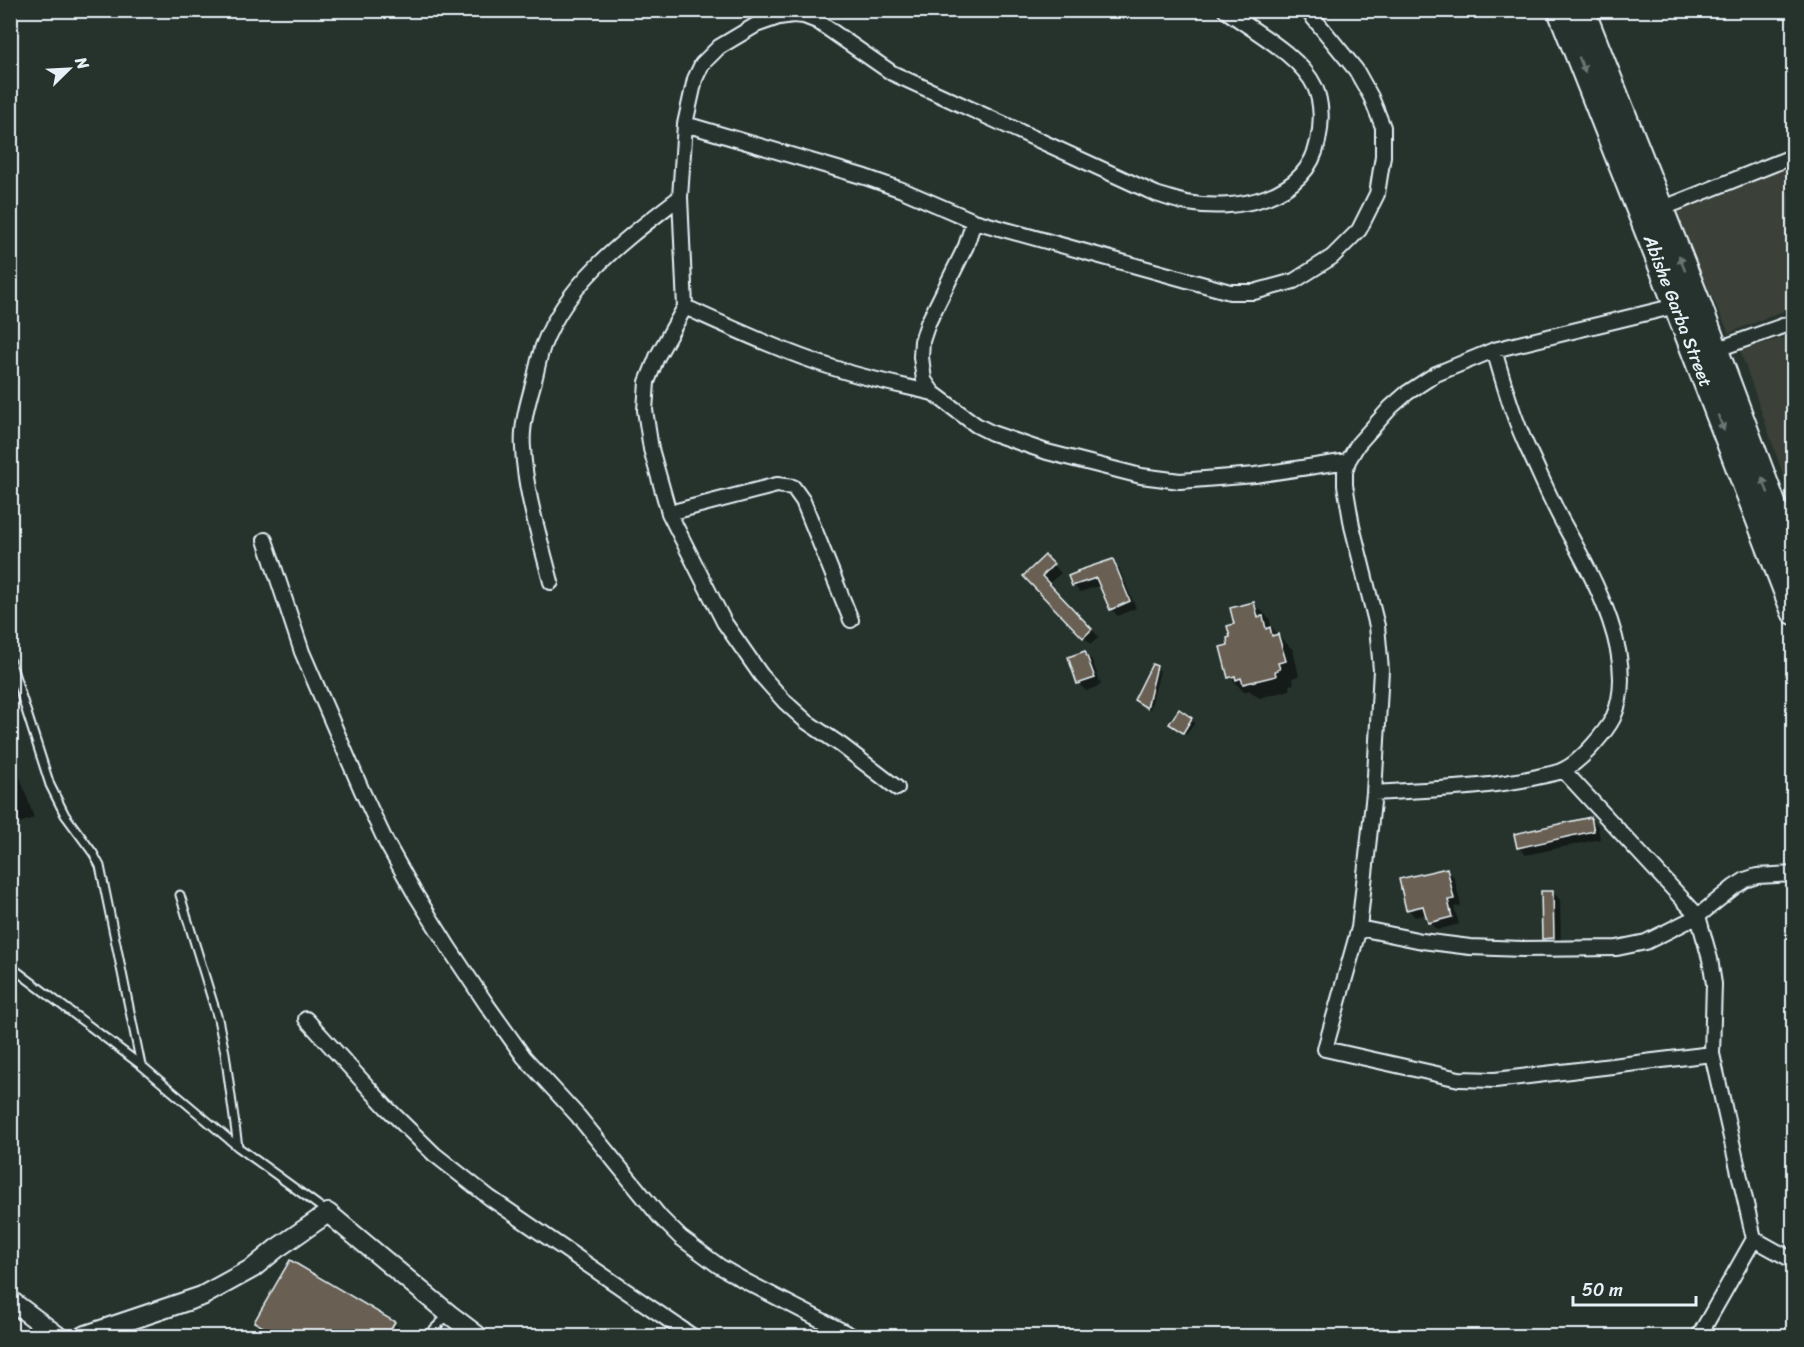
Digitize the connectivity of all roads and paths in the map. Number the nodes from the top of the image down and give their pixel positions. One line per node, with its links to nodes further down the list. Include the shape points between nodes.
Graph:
1 (1225, 10): 5 (street, via 1295,60 1315,87 1321,126 1317,147 1296,181 1259,200 1233,206 1186,203 1156,194 892,73 804,16 779,17 756,25 719,47 702,64 695,79)
2 (1307, 10): 9 (street, via 1356,70 1383,127 1377,194 1359,230 1332,257 1294,281 1254,292 1230,292)
3 (1560, 10): 10 (highway, Abishe Garba Street, one-way to 10)
4 (1582, 10): 8 (highway, Abishe Garba Street)
5 (685, 124): 7 (street); 9 (street, via 865,177)
6 (1794, 156): 8 (street)
7 (680, 197): 11 (street); 20 (street, via 617,246 585,279 562,309 543,345 527,407 522,447)
8 (1661, 209): 10 (highway, Abishe Garba Street, one-way to 8)
9 (974, 222): 15 (street, via 922,341 921,369)
10 (1686, 303): 13 (street); 14 (highway, Abishe Garba Street); 21 (highway, Abishe Garba Street, one-way to 21)
11 (685, 307): 15 (street, via 817,363); 17 (street, via 646,382 645,410 651,449)
12 (1794, 322): 14 (street)
13 (1494, 350): 16 (street, via 1436,374 1407,393 1373,426); 24 (street, via 1520,433 1604,603 1620,665 1614,717 1592,746)
14 (1715, 350): 19 (highway, Abishe Garba Street, one-way to 14)
15 (933, 393): 16 (street, via 992,433 1047,452 1141,476 1180,481)
16 (1348, 461): 26 (street, via 1348,505 1379,640)
17 (669, 513): 22 (street, via 777,485 793,487 803,501); 25 (street, via 724,622 761,675 807,722)
18 (265, 540): 46 (street, via 302,652 386,842 449,948 524,1057 681,1238 747,1282)
19 (1794, 559)
20 (551, 582)
21 (1794, 612)
22 (851, 620)
23 (10, 660): 34 (lane, via 50,785 64,815 100,866)
24 (1563, 770): 26 (street, via 1497,784); 29 (street)
25 (897, 788)
26 (1374, 793): 30 (street)
27 (1794, 874): 29 (street, via 1745,880)
28 (180, 895): 35 (lane, via 218,1019)
29 (1698, 916): 30 (street, via 1646,942 1617,948 1470,947); 33 (street, via 1714,984)
30 (1359, 928): 33 (street, via 1325,1049 1459,1079 1480,1080)
31 (10, 966): 34 (lane)
32 (306, 1019): 45 (street, via 434,1154 499,1205)
33 (1712, 1054): 37 (street)
34 (141, 1065): 35 (lane)
35 (238, 1147): 36 (lane)
36 (328, 1213): 40 (street); 42 (street, via 253,1268 202,1296)
37 (1754, 1239): 38 (street); 47 (street)
38 (1794, 1260)
39 (10, 1300): 41 (street)
40 (448, 1314): 43 (lane); 44 (street)
41 (58, 1336)
42 (82, 1336)
43 (427, 1336)
44 (478, 1336)
45 (692, 1336)
46 (852, 1336)
47 (1699, 1336)

